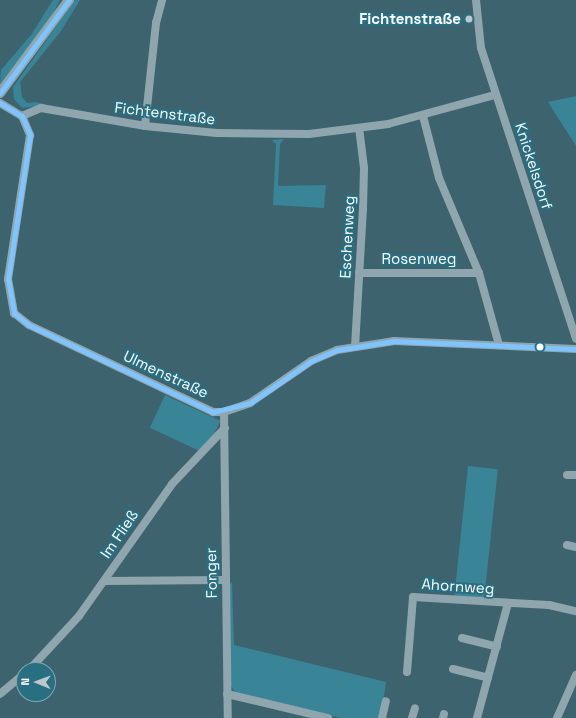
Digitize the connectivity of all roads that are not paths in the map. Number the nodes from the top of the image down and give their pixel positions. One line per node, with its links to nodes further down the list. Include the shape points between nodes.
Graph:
1 (68, 0): 4 (street)
2 (162, 0): 9 (street, via 156,23)
3 (476, 0): 5 (street, Knickelsdorf, via 477,30)
4 (0, 93)
5 (495, 95): 8 (street, Fichtenstraße); 13 (street, Knickelsdorf)
6 (0, 103): 7 (street)
7 (22, 116): 9 (street, Fichtenstraße, via 41,108); 17 (street, Ulmenstraße, via 30,137 8,279 14,313 29,325 213,412)
8 (423, 116): 10 (street, Fichtenstraße); 12 (street, via 439,178)
9 (145, 126): 10 (street, Fichtenstraße, via 244,135)
10 (358, 128): 11 (street, Eschenweg, via 364,168)
11 (359, 273): 12 (street, Rosenweg); 15 (street, Eschenweg)
12 (478, 273): 14 (street)
13 (576, 339)
14 (499, 345): 15 (street, via 394,341); 16 (street)
15 (355, 347): 17 (street, via 311,361 250,403)
16 (576, 349)
17 (224, 412): 18 (street)
18 (225, 428): 23 (street, Fonger); 24 (street, Im Fließ, via 172,484)
19 (567, 475): 20 (street)
20 (576, 475)
21 (567, 545): 22 (street)
22 (576, 547)
23 (225, 580): 24 (street); 36 (street, Fonger)
24 (105, 581): 29 (street, Im Fließ, via 79,616)
25 (508, 603): 26 (street, Ahornweg, via 549,604); 28 (street); 31 (street, Ahornweg, via 413,597)
26 (576, 612)
27 (462, 638): 28 (street)
28 (497, 647): 33 (street)
29 (36, 662)
30 (453, 669): 33 (street)
31 (407, 672)
32 (576, 675): 44 (street)
33 (488, 678): 43 (street)
34 (16, 681): 35 (street)
35 (0, 694)
36 (227, 694): 39 (street, Fonger); 40 (street)
37 (386, 701): 41 (street)
38 (415, 708): 42 (street)
39 (228, 718)
40 (328, 718)
41 (382, 718)
42 (412, 718)
43 (477, 718)
44 (557, 718)

